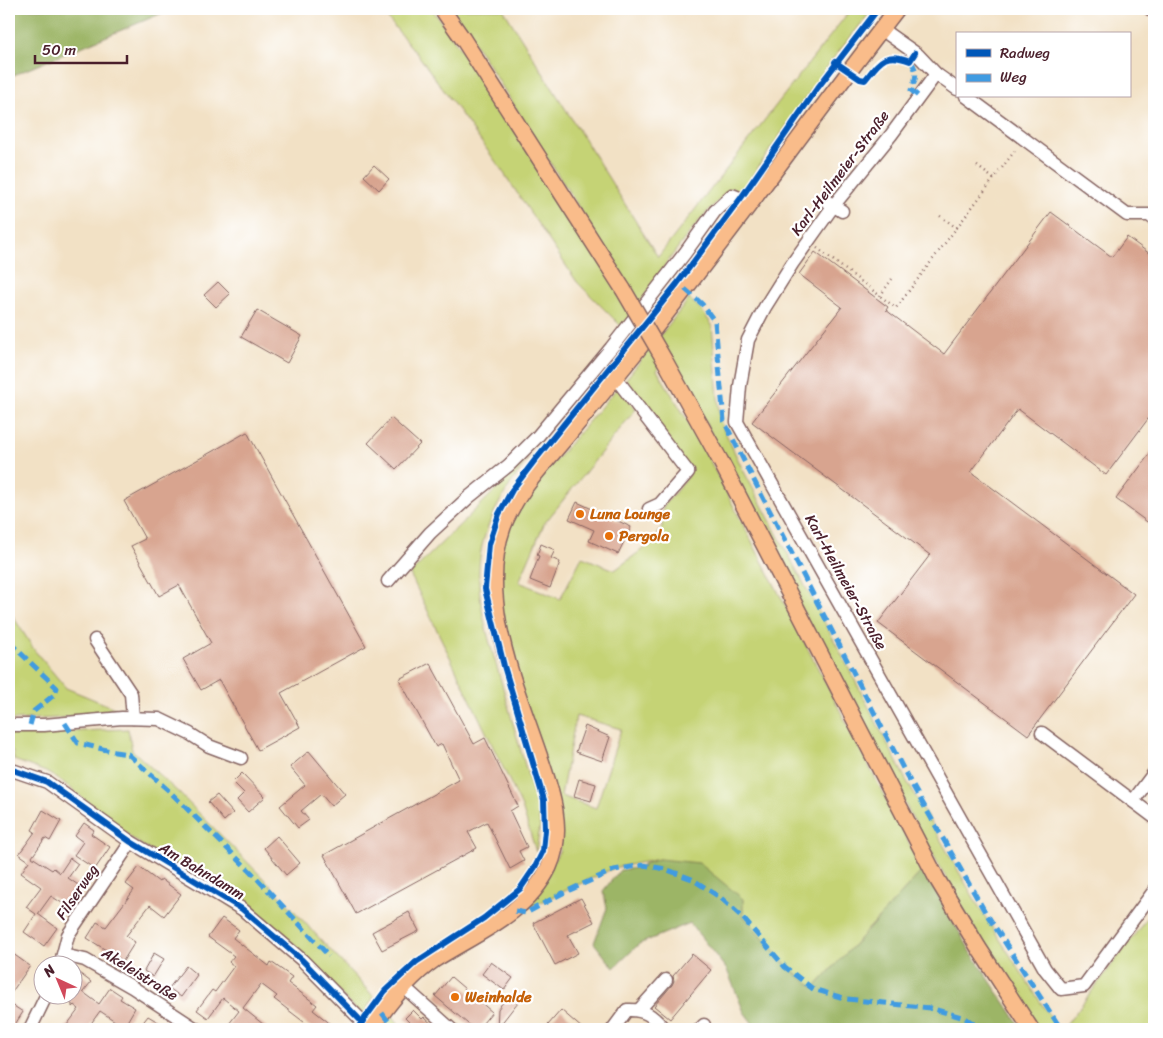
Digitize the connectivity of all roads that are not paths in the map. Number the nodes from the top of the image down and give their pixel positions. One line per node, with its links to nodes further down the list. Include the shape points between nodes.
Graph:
1 (442, 9): 39 (main road, bridge, via 623,289 665,361 938,879)
2 (897, 9): 5 (main road)
3 (1150, 9): 4 (street)
4 (1154, 11)
5 (881, 29): 6 (street, via 918,55); 11 (main road)
6 (936, 74): 7 (street); 26 (street, Karl-Heilmeier-Straße, via 922,99 834,205 765,307 748,340 737,422 1040,960 1061,989 1084,986)
7 (956, 88)
8 (969, 98): 9 (street)
9 (1007, 127): 10 (street); 12 (street, via 1127,215 1149,215)
10 (999, 137)
11 (750, 202): 13 (main road); 15 (street, via 732,194 715,211 611,348 537,437 430,533)
12 (1154, 219)
13 (615, 377): 14 (street, via 688,472 660,504); 30 (main road, via 538,470 513,506 498,546 494,577 496,607 508,665 552,794 557,827 549,866 534,892 515,911 431,962)
14 (649, 509)
15 (388, 581)
16 (95, 640): 17 (street, via 131,694)
17 (127, 718): 18 (street); 20 (street, via 159,719 209,746)
18 (9, 725)
19 (1042, 733): 23 (street)
20 (241, 758)
21 (9, 769): 25 (street, Am Bahndamm, via 47,782)
22 (1154, 773): 23 (street)
23 (1133, 801): 24 (street)
24 (1154, 817)
25 (131, 842): 27 (street, Filserweg, via 68,935); 35 (street, Am Bahndamm, via 242,910 302,960)
26 (1154, 891)
27 (62, 956)
28 (82, 960): 34 (street, Akeleistraße, via 132,987)
29 (666, 980): 32 (street)
30 (404, 987): 35 (main road); 36 (street)
31 (41, 1006): 33 (street)
32 (639, 1010): 37 (street, via 628,1010); 38 (street, via 656,1019)
33 (30, 1029)
34 (196, 1029)
35 (370, 1029)
36 (452, 1029)
37 (613, 1029)
38 (664, 1029)
39 (1030, 1029)

